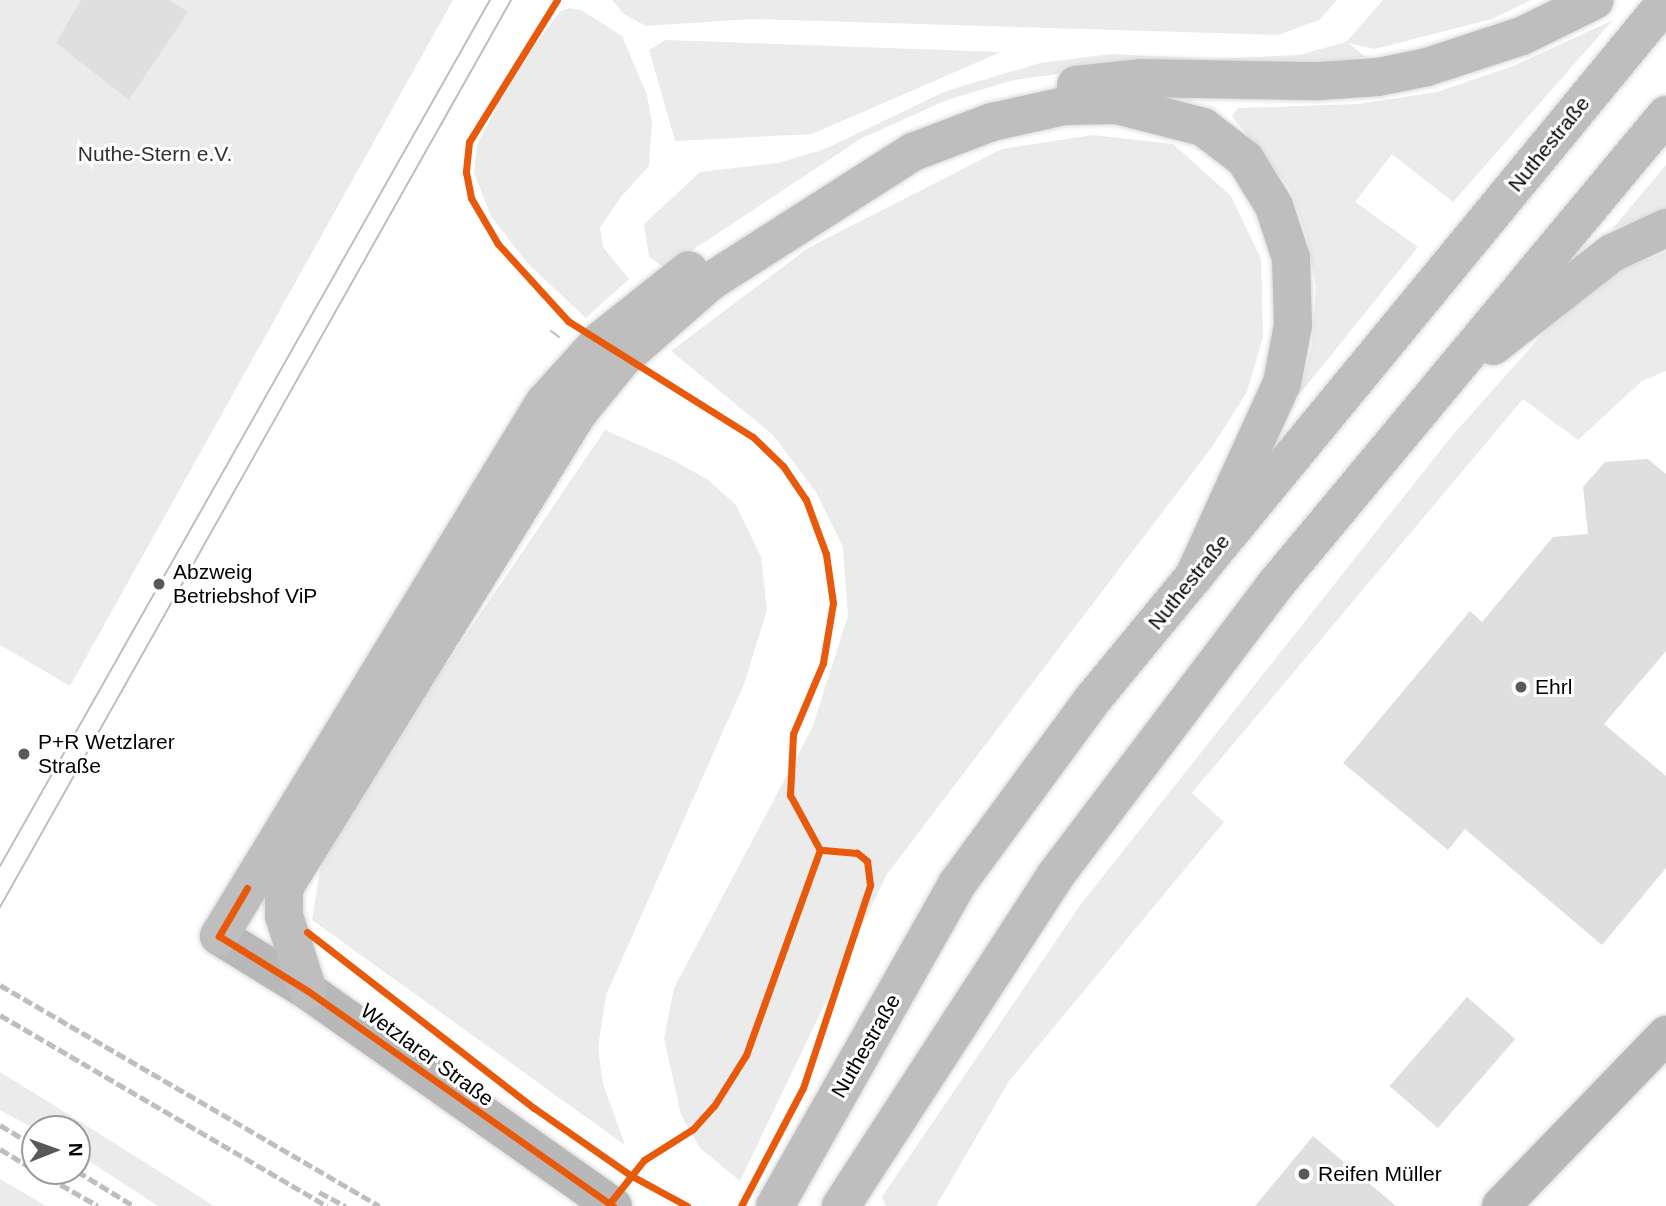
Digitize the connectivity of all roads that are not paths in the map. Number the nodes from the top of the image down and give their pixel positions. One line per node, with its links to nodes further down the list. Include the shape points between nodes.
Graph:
1 (1595, 0): 7 (highway, via 1522,36 1427,67 1378,77 1320,81 1140,78 986,101 927,121 791,200 656,292 601,340 544,404)
2 (1666, 2): 6 (highway, Nuthestraße)
3 (1666, 115): 5 (highway)
4 (1666, 228): 5 (highway, via 1612,253)
5 (1431, 395): 12 (highway, via 1276,584 1055,876)
6 (1193, 578): 8 (highway, via 1282,383 1293,325 1291,258 1274,206 1245,159 1203,127 1117,104 1064,106 992,122 913,152 711,281 623,358 578,413 284,888 284,916); 10 (highway, Nuthestraße, via 1093,699 957,884)
7 (219, 936): 8 (street, Wetzlarer Straße)
8 (308, 992): 11 (street, Wetzlarer Straße)
9 (1666, 1035): 13 (street)
10 (776, 1203)
11 (613, 1206)
12 (841, 1206)
13 (1501, 1206)

